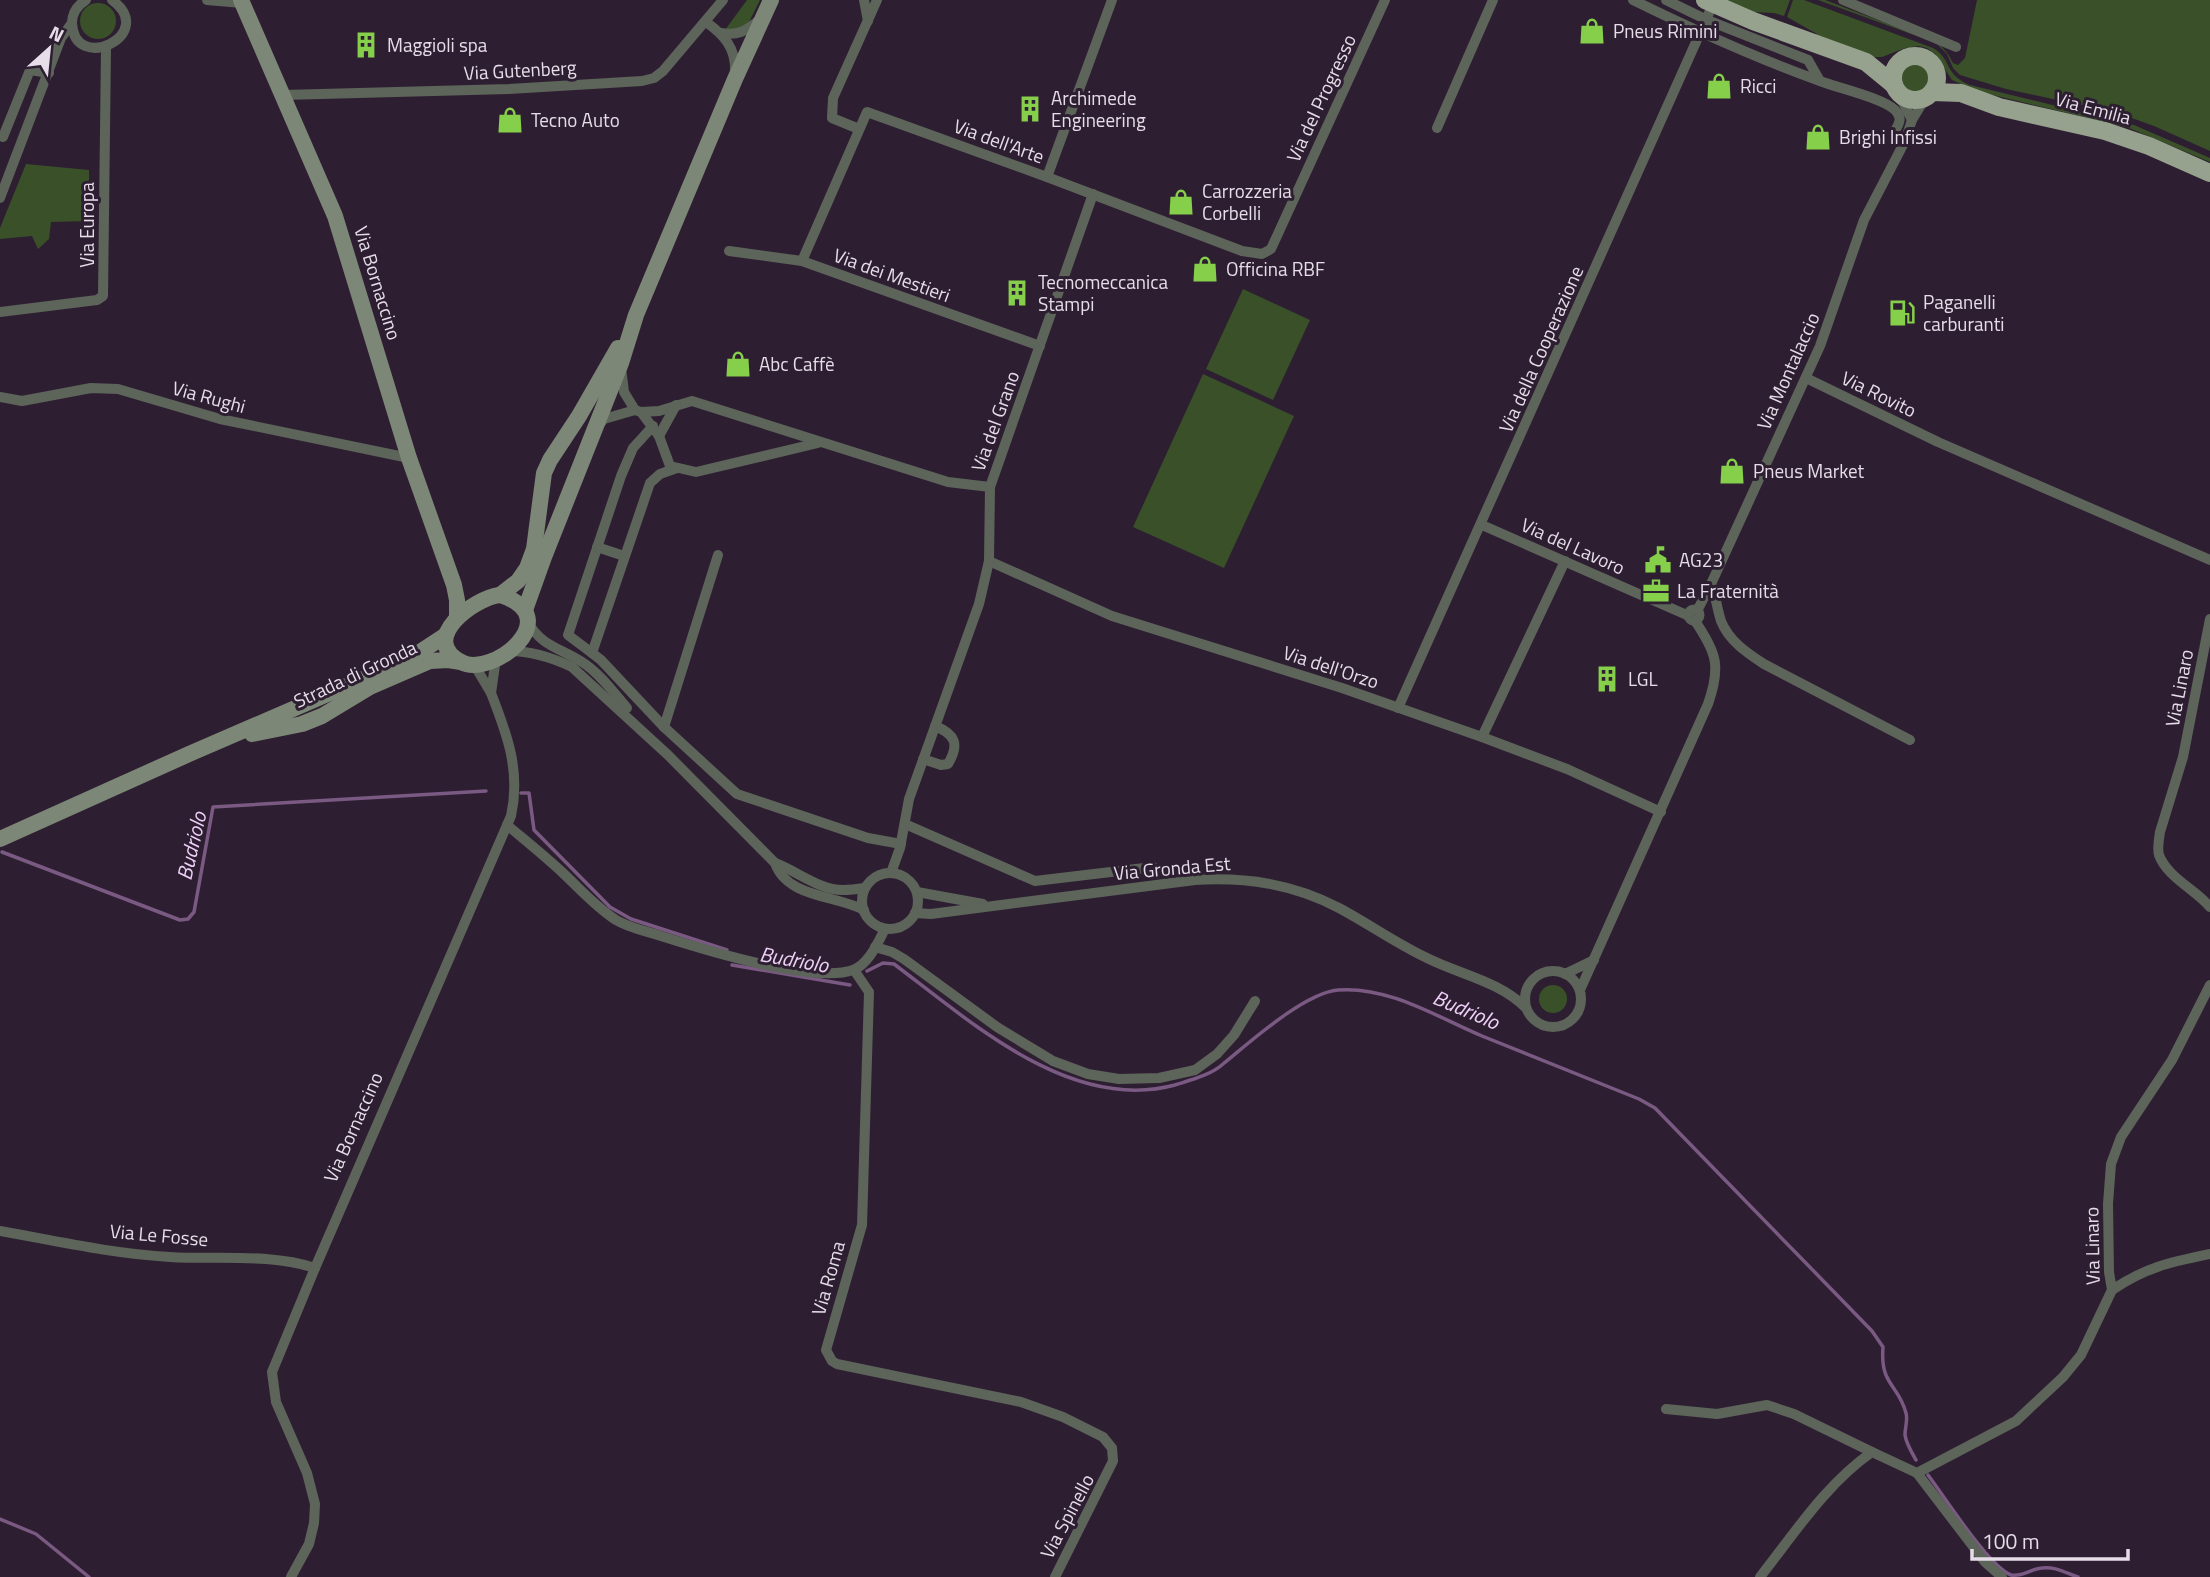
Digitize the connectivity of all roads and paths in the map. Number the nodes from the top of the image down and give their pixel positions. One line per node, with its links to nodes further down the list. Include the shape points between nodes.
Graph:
1 (86, 0): 20 (street)
2 (114, 0): 25 (street, via 125,26 122,35)
3 (208, 0): 14 (street)
4 (723, 0): 19 (street, Via Gutenberg)
5 (771, 0): 17 (main road)
6 (864, 0): 18 (street)
7 (877, 0): 18 (street)
8 (1112, 0): 43 (street)
9 (1385, 0): 46 (street, Via del Progresso)
10 (1493, 0): 38 (street)
11 (1633, 0): 15 (street)
12 (1666, 0): 16 (street)
13 (1843, 0): 24 (street)
14 (242, 1): 35 (main road, Via Bornaccino)
15 (1656, 5): 22 (street)
16 (1708, 8): 22 (street, Via della Cooperazione); 23 (street); 28 (main road, Via Emilia)
17 (761, 17): 21 (street, via 742,33); 31 (main road)
18 (868, 21): 39 (street, via 831,110 832,118)
19 (706, 22): 21 (street); 35 (street, Via Gutenberg, via 663,71 642,81)
20 (72, 23): 25 (street, via 81,41); 30 (street, via 61,38)
21 (721, 33): 31 (street, via 733,50)
22 (1702, 34): 26 (street); 63 (street, Via della Cooperazione)
23 (1763, 43): 26 (street); 32 (street, via 1808,60)
24 (1956, 47)
25 (106, 48): 49 (street, Via Europa, via 103,296)
26 (1758, 56): 32 (street)
27 (1904, 58): 28 (main road, Via Emilia); 29 (main road, Via Emilia, via 1919,56); 33 (main road, via 1894,69)
28 (1866, 62): 33 (main road, Via Emilia)
29 (1936, 70): 34 (main road, Via Emilia); 36 (main road)
30 (49, 73): 41 (street, via 30,70); 45 (street)
31 (735, 79): 50 (main road)
32 (1820, 81): 40 (street, via 1889,105 1900,122)
33 (1896, 88): 36 (main road, Via Emilia, via 1910,99); 37 (street)
34 (1961, 93): 36 (main road, Via Emilia); 42 (main road, Via Emilia, via 1999,107 2105,131)
35 (284, 95): 60 (main road, Via Bornaccino, via 335,216)
36 (1929, 95): 37 (street, Via Montalaccio)
37 (1912, 120): 53 (street, Via Montalaccio, via 1864,220)
38 (1437, 128)
39 (859, 129): 43 (street, Via dell'Arte, via 867,112); 48 (street)
40 (1896, 129)
41 (3, 137)
42 (2210, 173)
43 (1047, 177): 44 (street, Via dell'Arte)
44 (1093, 194): 46 (street, Via dell'Arte, via 1242,251 1262,254); 51 (street, Via del Grano)
45 (0, 196)
46 (1271, 248)
47 (729, 251): 48 (street, Via dei Mestieri)
48 (802, 261): 51 (street, Via dei Mestieri)
49 (0, 312)
50 (636, 315): 52 (main road); 72 (main road, via 544,472 534,549 518,581)
51 (1040, 346): 62 (street, Via del Grano)
52 (621, 363): 56 (street, via 624,392); 57 (main road)
53 (1806, 378): 67 (street, Via Rovito, via 1938,442); 70 (street, Via Montalaccio)
54 (0, 397): 60 (street, Via Rughi, via 22,401 91,388 118,389 220,419)
55 (676, 405): 56 (street); 58 (street); 59 (street, via 704,404)
56 (638, 411): 57 (street, via 604,419); 58 (street)
57 (594, 429): 74 (main road)
58 (656, 431): 61 (street, via 670,466); 64 (street, via 633,448)
59 (818, 443): 61 (street, via 696,472); 62 (street, via 948,482)
60 (409, 458): 71 (main road, Via Bornaccino)
61 (677, 468): 66 (street, via 650,483)
62 (990, 487): 68 (street, Via del Grano)
63 (1482, 524): 69 (street, Via del Lavoro); 83 (street, Via della Cooperazione)
64 (597, 547): 66 (street); 79 (street, via 568,635)
65 (718, 555): 85 (street)
66 (624, 556): 79 (street)
67 (2210, 560)
68 (989, 561): 83 (street, Via dell'Orzo, via 1112,616); 84 (street, Via del Grano, via 979,604)
69 (1565, 561): 75 (street, Via del Lavoro); 86 (street)
70 (1710, 584): 75 (street); 88 (street, via 1727,632 1745,651)
71 (454, 585): 73 (main road, via 459,593); 76 (main road, Via Bornaccino)
72 (500, 595): 73 (main road); 74 (main road, via 519,603)
73 (479, 602): 76 (main road)
74 (526, 616): 80 (main road, via 520,643); 89 (street, via 539,638 596,674)
75 (1694, 616): 91 (street, Via Gronda Est, via 1714,654 1717,680)
76 (457, 617): 78 (main road)
77 (2210, 619): 103 (street, Via Linaro, via 2183,757 2158,845 2169,869)
78 (446, 635): 81 (main road, via 449,651); 87 (main road, Strada di Gronda, via 411,658)
79 (592, 653): 85 (street)
80 (503, 654): 81 (main road, via 483,665); 82 (street, Via Bornaccino); 89 (street, via 519,651 572,667)
81 (468, 664): 82 (street, Via Bornaccino); 87 (main road, Strada di Gronda, via 430,661 370,687 312,720)
82 (491, 693): 93 (street, Via Bornaccino, via 514,766 515,797)
83 (1398, 708): 86 (street, Via dell'Orzo)
84 (935, 726): 90 (street, Via del Grano); 90 (street, via 953,738 954,755 941,765)
85 (664, 727): 95 (street, via 737,794)
86 (1482, 737): 91 (street, Via dell'Orzo)
87 (226, 739): 94 (main road, Strada di Gronda)
88 (1910, 740)
89 (668, 755): 96 (street)
90 (923, 758): 92 (street, Via del Grano)
91 (1661, 812): 108 (street, Via Gronda Est)
92 (905, 824): 95 (street, Via del Grano); 97 (street, via 1035,881)
93 (507, 825): 109 (street, via 617,920 711,952 803,971); 119 (street, Via Bornaccino)
94 (0, 839)
95 (900, 846): 98 (street); 99 (street)
96 (775, 863): 100 (street, via 816,884 841,890); 104 (street, via 785,879 813,894)
97 (1153, 866)
98 (891, 873): 99 (street); 100 (street, via 876,877)
99 (904, 876): 101 (street)
100 (865, 888): 104 (street)
101 (917, 892): 102 (street, Via Gronda Est); 105 (street)
102 (992, 906): 105 (street, Via Gronda Est); 112 (street, Via Gronda Est, via 1195,880 1257,881 1315,897 1425,958)
103 (2210, 908)
104 (864, 910): 106 (street, via 872,922)
105 (915, 913): 106 (street, Via Gronda Est, via 903,926)
106 (886, 929): 107 (street)
107 (875, 947): 109 (street); 115 (street, via 904,959 997,1027 1054,1061 1119,1079 1159,1078 1195,1070 1226,1045)
108 (1594, 960): 110 (street, Via Gronda Est); 114 (street, Via Gronda Est)
109 (854, 970): 122 (street, Via Roma, via 869,992 862,1225 825,1350 837,1364 1021,1402)
110 (1565, 974): 113 (street, Via Gronda Est, via 1548,971); 114 (street)
111 (2210, 985): 120 (street, Via Linaro, via 2172,1060 2121,1137 2111,1164)
112 (1500, 986): 113 (street, Via Gronda Est); 116 (street, Via Gronda Est)
113 (1528, 986): 116 (street)
114 (1580, 990): 116 (street, Via Gronda Est, via 1578,1011 1555,1027 1538,1022)
115 (1255, 1001)
116 (1526, 1008)
117 (0, 1231): 119 (street, Via Le Fosse, via 132,1253 296,1262)
118 (2210, 1254): 120 (street, via 2146,1270)
119 (315, 1268): 125 (street, Via Bornaccino, via 272,1372 276,1402 307,1473 315,1504 309,1544)
120 (2112, 1290): 124 (street, Via Linaro, via 2081,1355 2063,1377 2016,1421)
121 (1666, 1409): 123 (street, via 1717,1413 1767,1405)
122 (1063, 1417): 126 (street, Via Spinello, via 1103,1437 1112,1448 1113,1461)
123 (1872, 1452): 124 (street); 127 (street, via 1833,1486)
124 (1917, 1474): 128 (street, via 1985,1562)
125 (291, 1577)
126 (1055, 1577)
127 (1760, 1577)
128 (2002, 1577)

